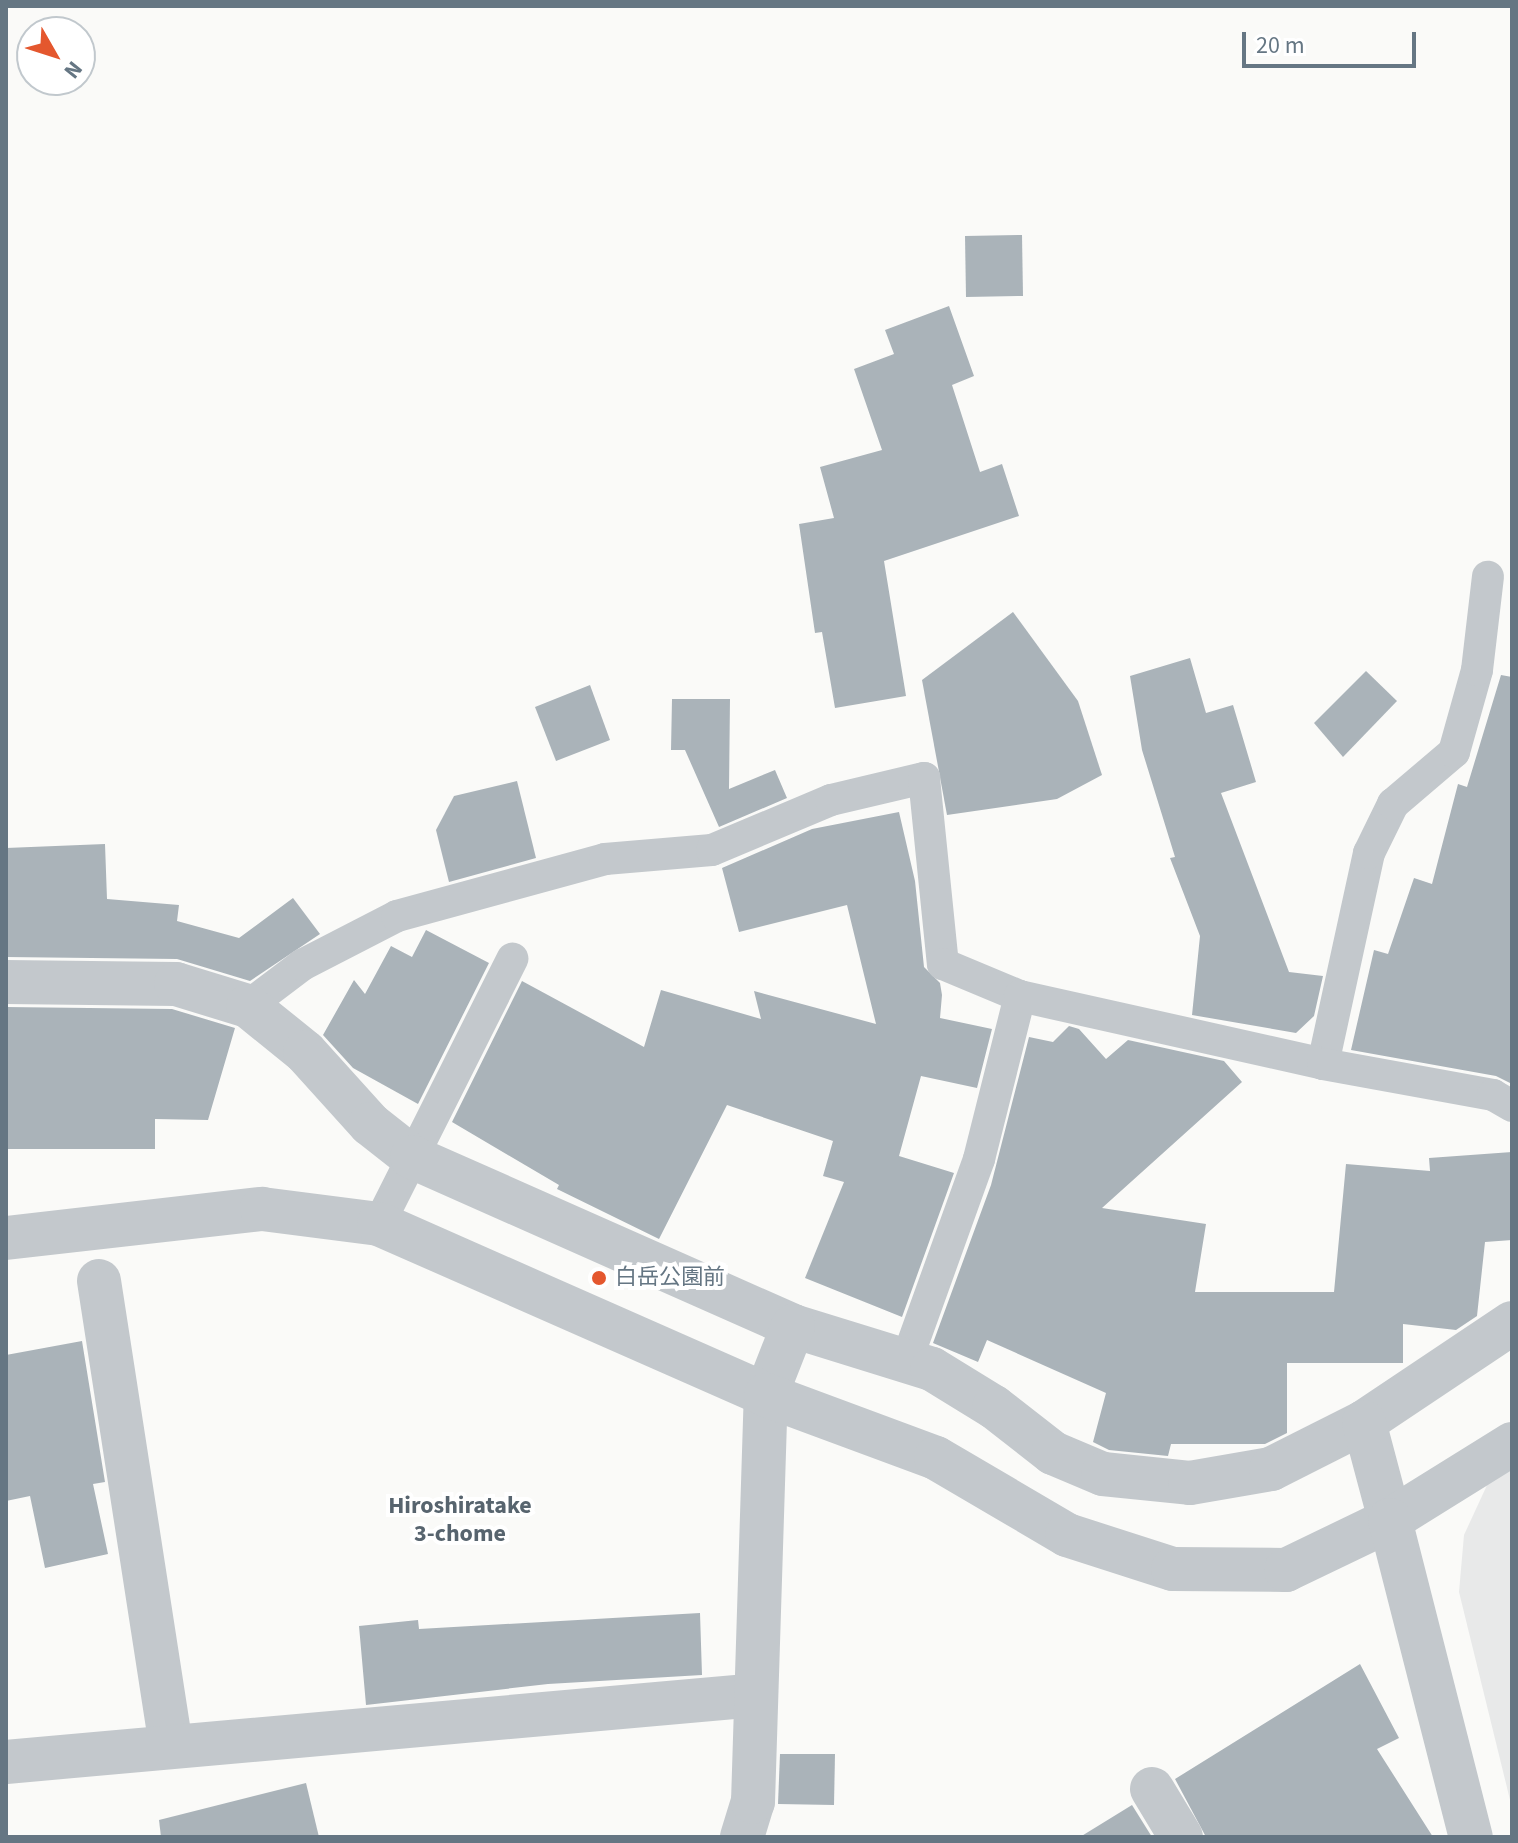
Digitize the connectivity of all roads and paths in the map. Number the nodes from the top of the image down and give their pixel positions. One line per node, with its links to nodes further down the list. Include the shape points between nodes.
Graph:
1 (1488, 577): 6 (lane, via 1477,670 1454,752 1393,804 1369,853)
2 (512, 959): 8 (lane)
3 (6, 982): 5 (street, via 176,984)
4 (1020, 996): 5 (lane, via 943,964 924,778 831,800 712,850 605,859 397,916 302,965); 6 (lane); 14 (lane, via 979,1159)
5 (248, 1006): 8 (street, via 305,1052 370,1124)
6 (1323, 1064): 7 (lane, via 1493,1095)
7 (1512, 1106)
8 (412, 1157): 9 (lane); 13 (street)
9 (379, 1224): 10 (street, via 262,1209); 13 (street)
10 (6, 1238)
11 (99, 1281): 19 (street)
12 (1512, 1323): 15 (street)
13 (781, 1356): 14 (street); 17 (street, via 936,1458 1067,1535 1173,1569 1286,1570); 18 (street)
14 (906, 1362): 15 (street, via 932,1369 1053,1453 1103,1474 1190,1483 1271,1469)
15 (1364, 1422): 17 (street)
16 (1512, 1444): 17 (street)
17 (1390, 1520): 24 (street)
18 (756, 1695): 19 (street); 22 (street, via 753,1802)
19 (171, 1746): 20 (street)
20 (6, 1762)
21 (1152, 1789): 23 (street)
22 (742, 1837)
23 (1181, 1837)
24 (1471, 1837)

